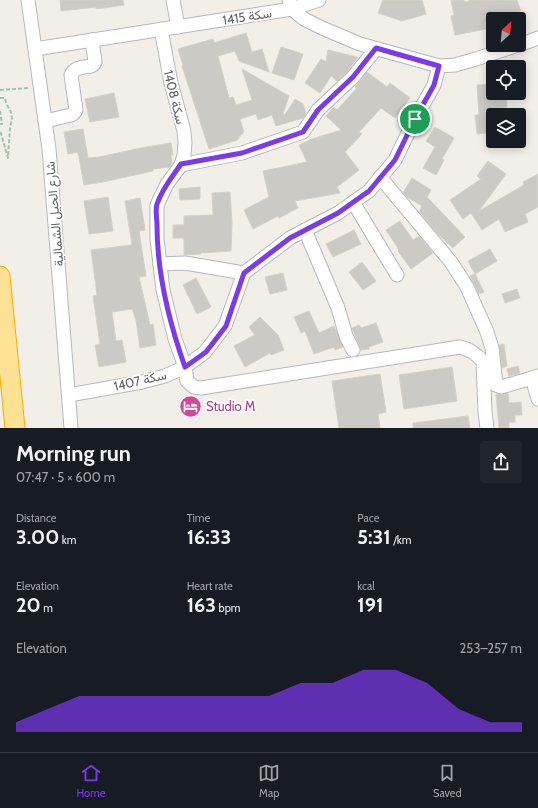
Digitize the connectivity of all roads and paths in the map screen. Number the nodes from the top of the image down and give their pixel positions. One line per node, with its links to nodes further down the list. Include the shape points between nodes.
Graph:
1 (28, 0): 11 (street, شارع الحيل الشمالية)
2 (173, 0): 5 (street)
3 (319, 0): 4 (street, سكة 1415)
4 (290, 5): 5 (street, سكة 1415); 10 (street, via 304,19 322,28)
5 (178, 27): 6 (street, سكة 1415)
6 (161, 29): 8 (street, سكة 1415); 21 (street, سكة 1408, via 171,83 184,131 184,155)
7 (538, 38): 9 (street)
8 (92, 40): 11 (street, سكة 1415); 18 (street, via 94,65 74,70 71,76 76,110 71,115)
9 (526, 42)
10 (376, 48): 13 (street); 21 (street, via 353,77 318,110 303,132 242,153)
11 (34, 49): 14 (street, شارع الحيل الشمالية)
12 (497, 52): 13 (street, via 455,65)
13 (439, 66): 22 (street, via 434,85 395,160)
14 (40, 87): 15 (path); 18 (street, شارع الحيل الشمالية)
15 (0, 90)
16 (0, 98): 20 (path, via 5,98 12,118 8,158)
17 (0, 111): 19 (path)
18 (45, 121): 32 (street, شارع الحيل الشمالية)
19 (0, 124)
20 (0, 130)
21 (181, 164): 25 (street, سكة 1408, via 157,205)
22 (380, 177): 23 (street, via 369,191); 31 (street, via 451,262 467,287 492,348 496,385 501,387)
23 (353, 202): 24 (street); 27 (street)
24 (305, 230): 26 (street, via 290,238); 29 (street)
25 (160, 264): 26 (street, via 185,263); 30 (street, سكة 1408, via 163,290)
26 (244, 273): 30 (street, سكة 1407, via 226,326 206,352)
27 (397, 275)
28 (0, 276): 34 (highway)
29 (353, 350)
30 (185, 367): 32 (street, سكة 1407, via 157,378); 36 (street, سكة 1408, via 186,381 194,387 201,388 460,347 469,350 483,362)
31 (535, 377): 33 (street)
32 (69, 395): 35 (street, شارع الحيل الشمالية)
33 (538, 399)
34 (15, 428)
35 (72, 428)
36 (487, 428)

